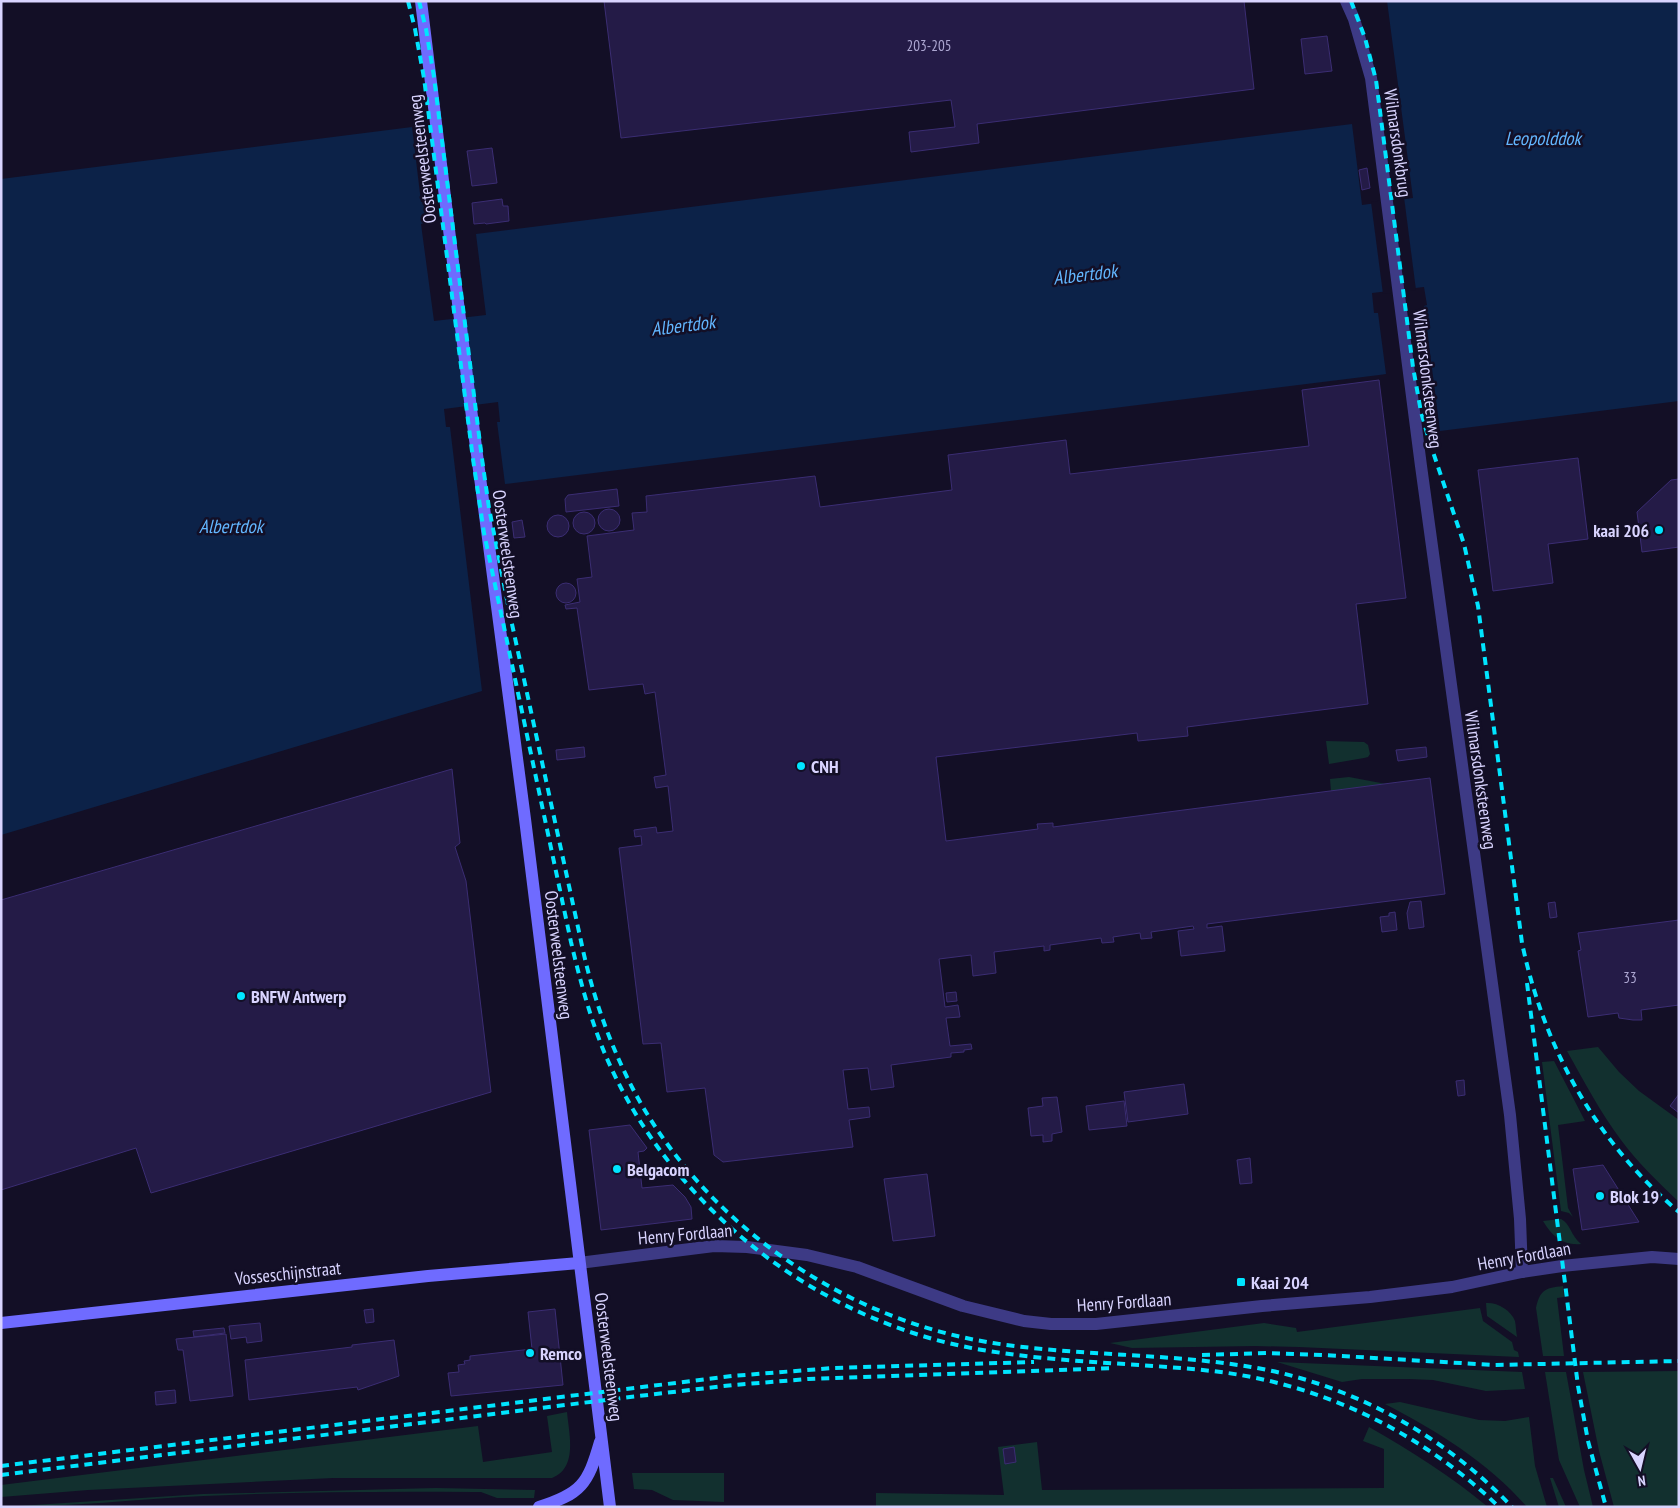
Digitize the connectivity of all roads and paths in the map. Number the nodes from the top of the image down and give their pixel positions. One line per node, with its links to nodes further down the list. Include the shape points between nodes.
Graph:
1 (421, 1): 5 (main road, Oosterweelsteenweg)
2 (1346, 1): 3 (street, Wilmarsdonkbrug, via 1371,78)
3 (1399, 293): 6 (street, Wilmarsdonksteenweg, via 1510,1115)
4 (1679, 1258): 6 (street, Henry Fordlaan, via 1652,1257)
5 (579, 1263): 6 (street, Henry Fordlaan, via 714,1246 755,1248 807,1255 857,1267 963,1306 1051,1324 1096,1324 1370,1297 1452,1287); 7 (main road, Vosseschijnstraat, via 418,1277); 8 (main road, Oosterweelsteenweg)
6 (1522, 1272)
7 (1, 1323)
8 (601, 1437): 9 (main road, via 588,1476 577,1491); 10 (main road, Oosterweelsteenweg)
9 (539, 1507)
10 (610, 1507)

